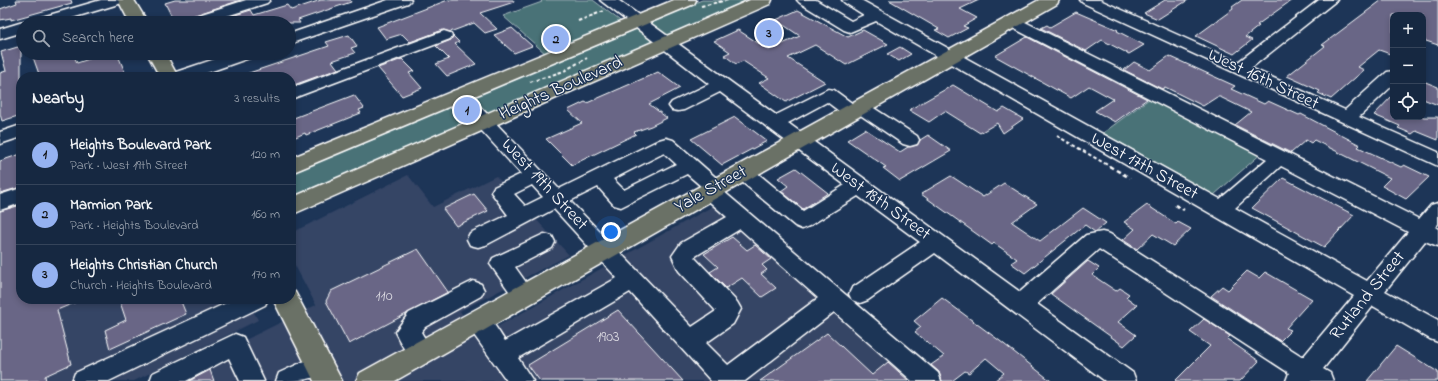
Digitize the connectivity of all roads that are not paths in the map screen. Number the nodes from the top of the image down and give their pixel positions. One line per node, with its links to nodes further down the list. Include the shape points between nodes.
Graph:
1 (117, 0): 14 (street)
2 (126, 0): 15 (main road)
3 (262, 0): 16 (street)
4 (403, 0): 22 (street)
5 (688, 0): 17 (main road, Heights Boulevard)
6 (764, 0): 23 (main road, Heights Boulevard)
7 (805, 0): 13 (street, via 850,27)
8 (850, 0): 13 (street, West 17th Street)
9 (1051, 0): 18 (main road, Yale Street)
10 (1088, 0): 27 (street, West 16th Street)
11 (1329, 0): 27 (street)
12 (606, 5): 17 (street, West 18th Street)
13 (876, 15): 24 (street, West 17th Street)
14 (62, 16)
15 (135, 16)
16 (211, 16)
17 (637, 21): 23 (street, West 18th Street); 33 (main road, Heights Boulevard)
18 (1013, 22): 24 (main road, Yale Street); 60 (street)
19 (16, 29): 20 (street)
20 (0, 34)
21 (444, 36): 32 (street)
22 (296, 37)
23 (666, 43): 31 (street, West 18th Street); 37 (main road, Heights Boulevard)
24 (949, 57): 35 (main road, Yale Street); 56 (street, West 17th Street)
25 (160, 60): 28 (main road)
26 (229, 60): 29 (street)
27 (1239, 69): 36 (street, West 16th Street)
28 (166, 72)
29 (194, 72)
30 (1390, 79): 36 (street)
31 (722, 84): 34 (street); 38 (street, West 18th Street)
32 (296, 92)
33 (458, 95): 37 (street, West 19th Street); 44 (main road, Heights Boulevard)
34 (678, 106)
35 (856, 109): 38 (street, via 828,94); 41 (street); 42 (main road, Yale Street)
36 (1347, 118): 43 (street, West 16th Street)
37 (485, 122): 48 (street, West 19th Street); 55 (main road, Heights Boulevard)
38 (774, 123): 42 (street, West 18th Street)
39 (16, 133): 40 (street)
40 (0, 138)
41 (910, 140)
42 (798, 142): 47 (main road, Yale Street); 50 (street, West 18th Street)
43 (1438, 160)
44 (296, 164)
45 (1273, 164): 56 (street)
46 (689, 165): 49 (street, via 666,144); 49 (street, via 622,200); 51 (street)
47 (743, 172): 50 (street, via 802,221); 51 (main road, Yale Street)
48 (535, 175): 53 (street, West 19th Street); 58 (street, via 501,192)
49 (600, 177): 53 (street)
50 (859, 186): 63 (street, West 18th Street)
51 (713, 189): 59 (street); 64 (main road, Yale Street)
52 (16, 197): 54 (street)
53 (557, 199): 58 (street); 64 (street, West 19th Street)
54 (0, 203)
55 (296, 204)
56 (1220, 210): 68 (street, West 17th Street)
57 (1438, 210): 60 (street, Rutland Street)
58 (522, 217): 61 (street)
59 (742, 218): 70 (street); 76 (street, via 689,249 683,256 687,265 729,309 725,317)
60 (1430, 234): 68 (street, Rutland Street)
61 (478, 239)
62 (544, 242): 69 (street, via 501,264)
63 (935, 242): 67 (street); 73 (street, West 18th Street)
64 (604, 250): 65 (street, West 19th Street); 69 (main road, Yale Street)
65 (632, 280): 76 (street, West 19th Street); 78 (street)
66 (473, 290): 77 (street, via 410,326 408,332)
67 (860, 294)
68 (1370, 294): 75 (street, West 17th Street); 80 (street, Rutland Street)
69 (524, 295): 74 (main road, Yale Street)
70 (834, 299): 87 (street); 88 (street)
71 (246, 304): 81 (street)
72 (289, 304): 79 (main road)
73 (1020, 305): 80 (street, via 1094,241 1102,240); 89 (street, West 18th Street)
74 (477, 321): 77 (main road, Yale Street); 78 (street)
75 (1438, 332)
76 (690, 341): 87 (street, West 19th Street)
77 (421, 352): 85 (main road, Yale Street)
78 (502, 355): 86 (street)
79 (324, 372): 84 (street)
80 (1309, 378)
81 (84, 381)
82 (162, 381): 83 (street, via 236,344)
83 (252, 381)
84 (288, 381)
85 (370, 381)
86 (521, 381)
87 (726, 381)
88 (929, 381)
89 (1124, 381)

